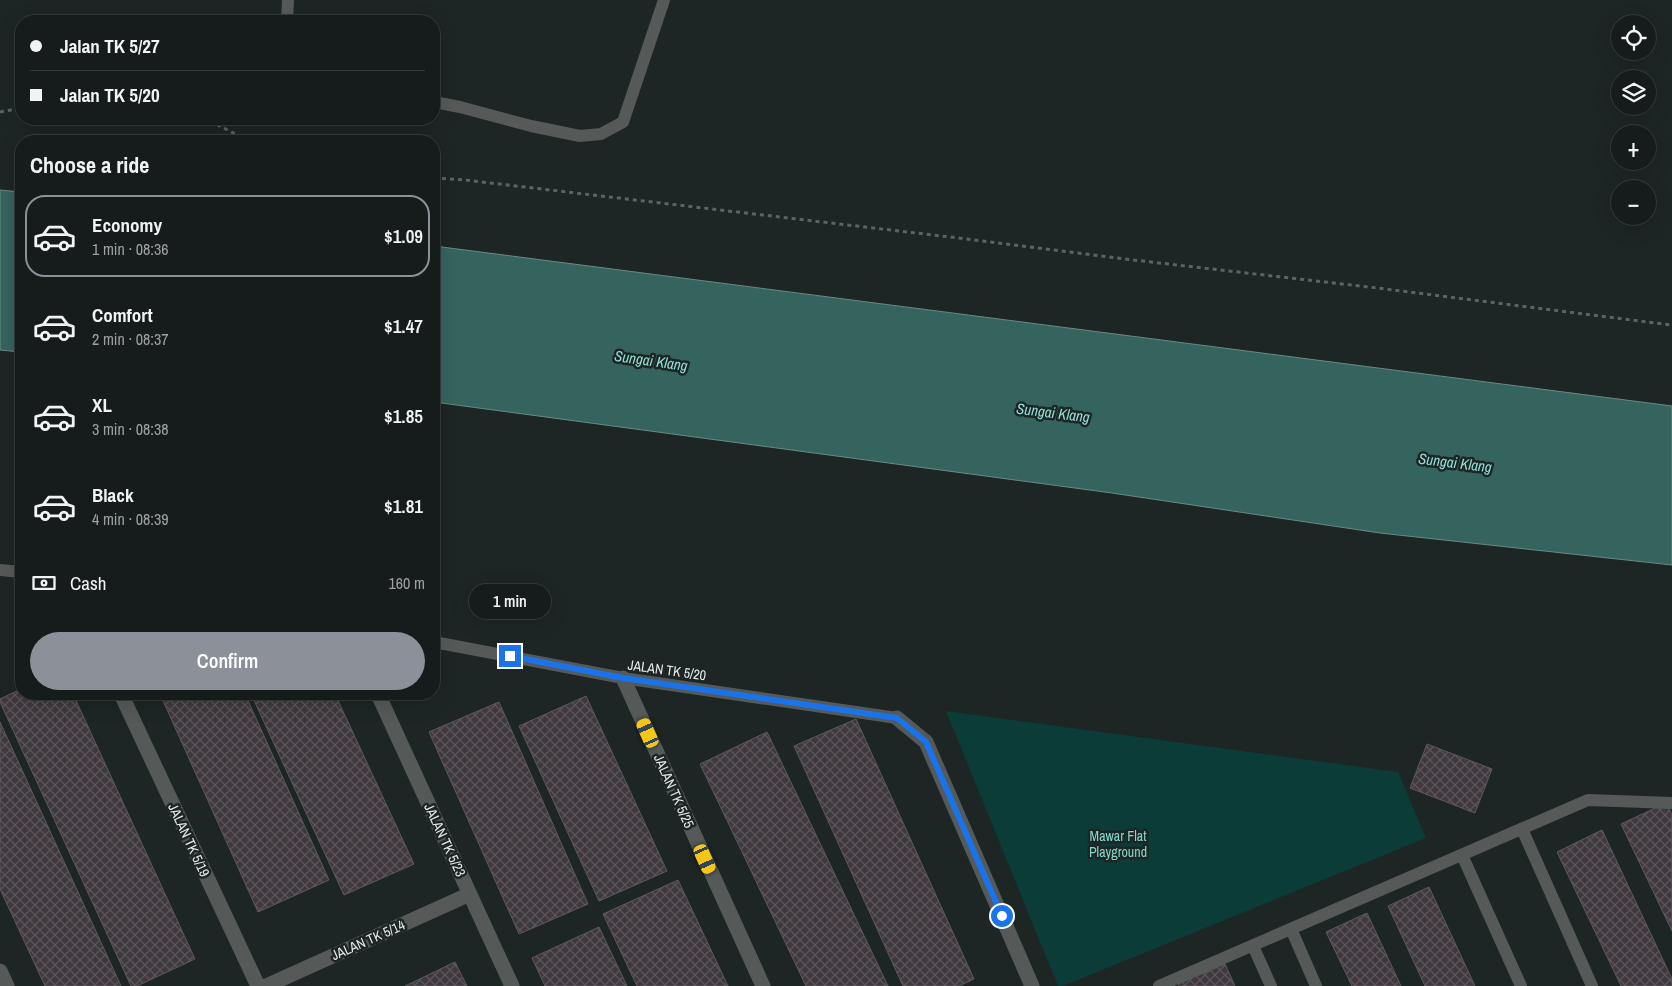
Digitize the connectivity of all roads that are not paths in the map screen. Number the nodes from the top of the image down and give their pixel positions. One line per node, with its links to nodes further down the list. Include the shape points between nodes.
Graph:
1 (288, 0): 3 (lane)
2 (664, 0): 4 (lane, via 623,122 601,134 580,136)
3 (287, 15)
4 (440, 103)
5 (0, 570): 6 (lane)
6 (15, 571)
7 (440, 643): 8 (lane, JALAN TK 5/20)
8 (623, 678): 11 (lane, JALAN TK 5/20); 23 (street, JALAN TK 5/25)
9 (123, 700): 20 (street, JALAN TK 5/19)
10 (381, 700): 15 (street, JALAN TK 5/23)
11 (897, 718): 24 (street, via 926,742)
12 (1672, 803): 13 (lane, via 1588,800)
13 (1522, 829): 14 (lane); 29 (lane)
14 (1462, 855): 16 (lane); 28 (lane)
15 (470, 894): 21 (street, JALAN TK 5/14); 22 (street, JALAN TK 5/23)
16 (1291, 930): 17 (lane); 27 (lane)
17 (1253, 946): 25 (lane); 26 (lane)
18 (0, 971): 19 (street)
19 (7, 986)
20 (258, 986)
21 (266, 986)
22 (512, 986)
23 (763, 986)
24 (1032, 986)
25 (1159, 986)
26 (1271, 986)
27 (1316, 986)
28 (1521, 986)
29 (1592, 986)

